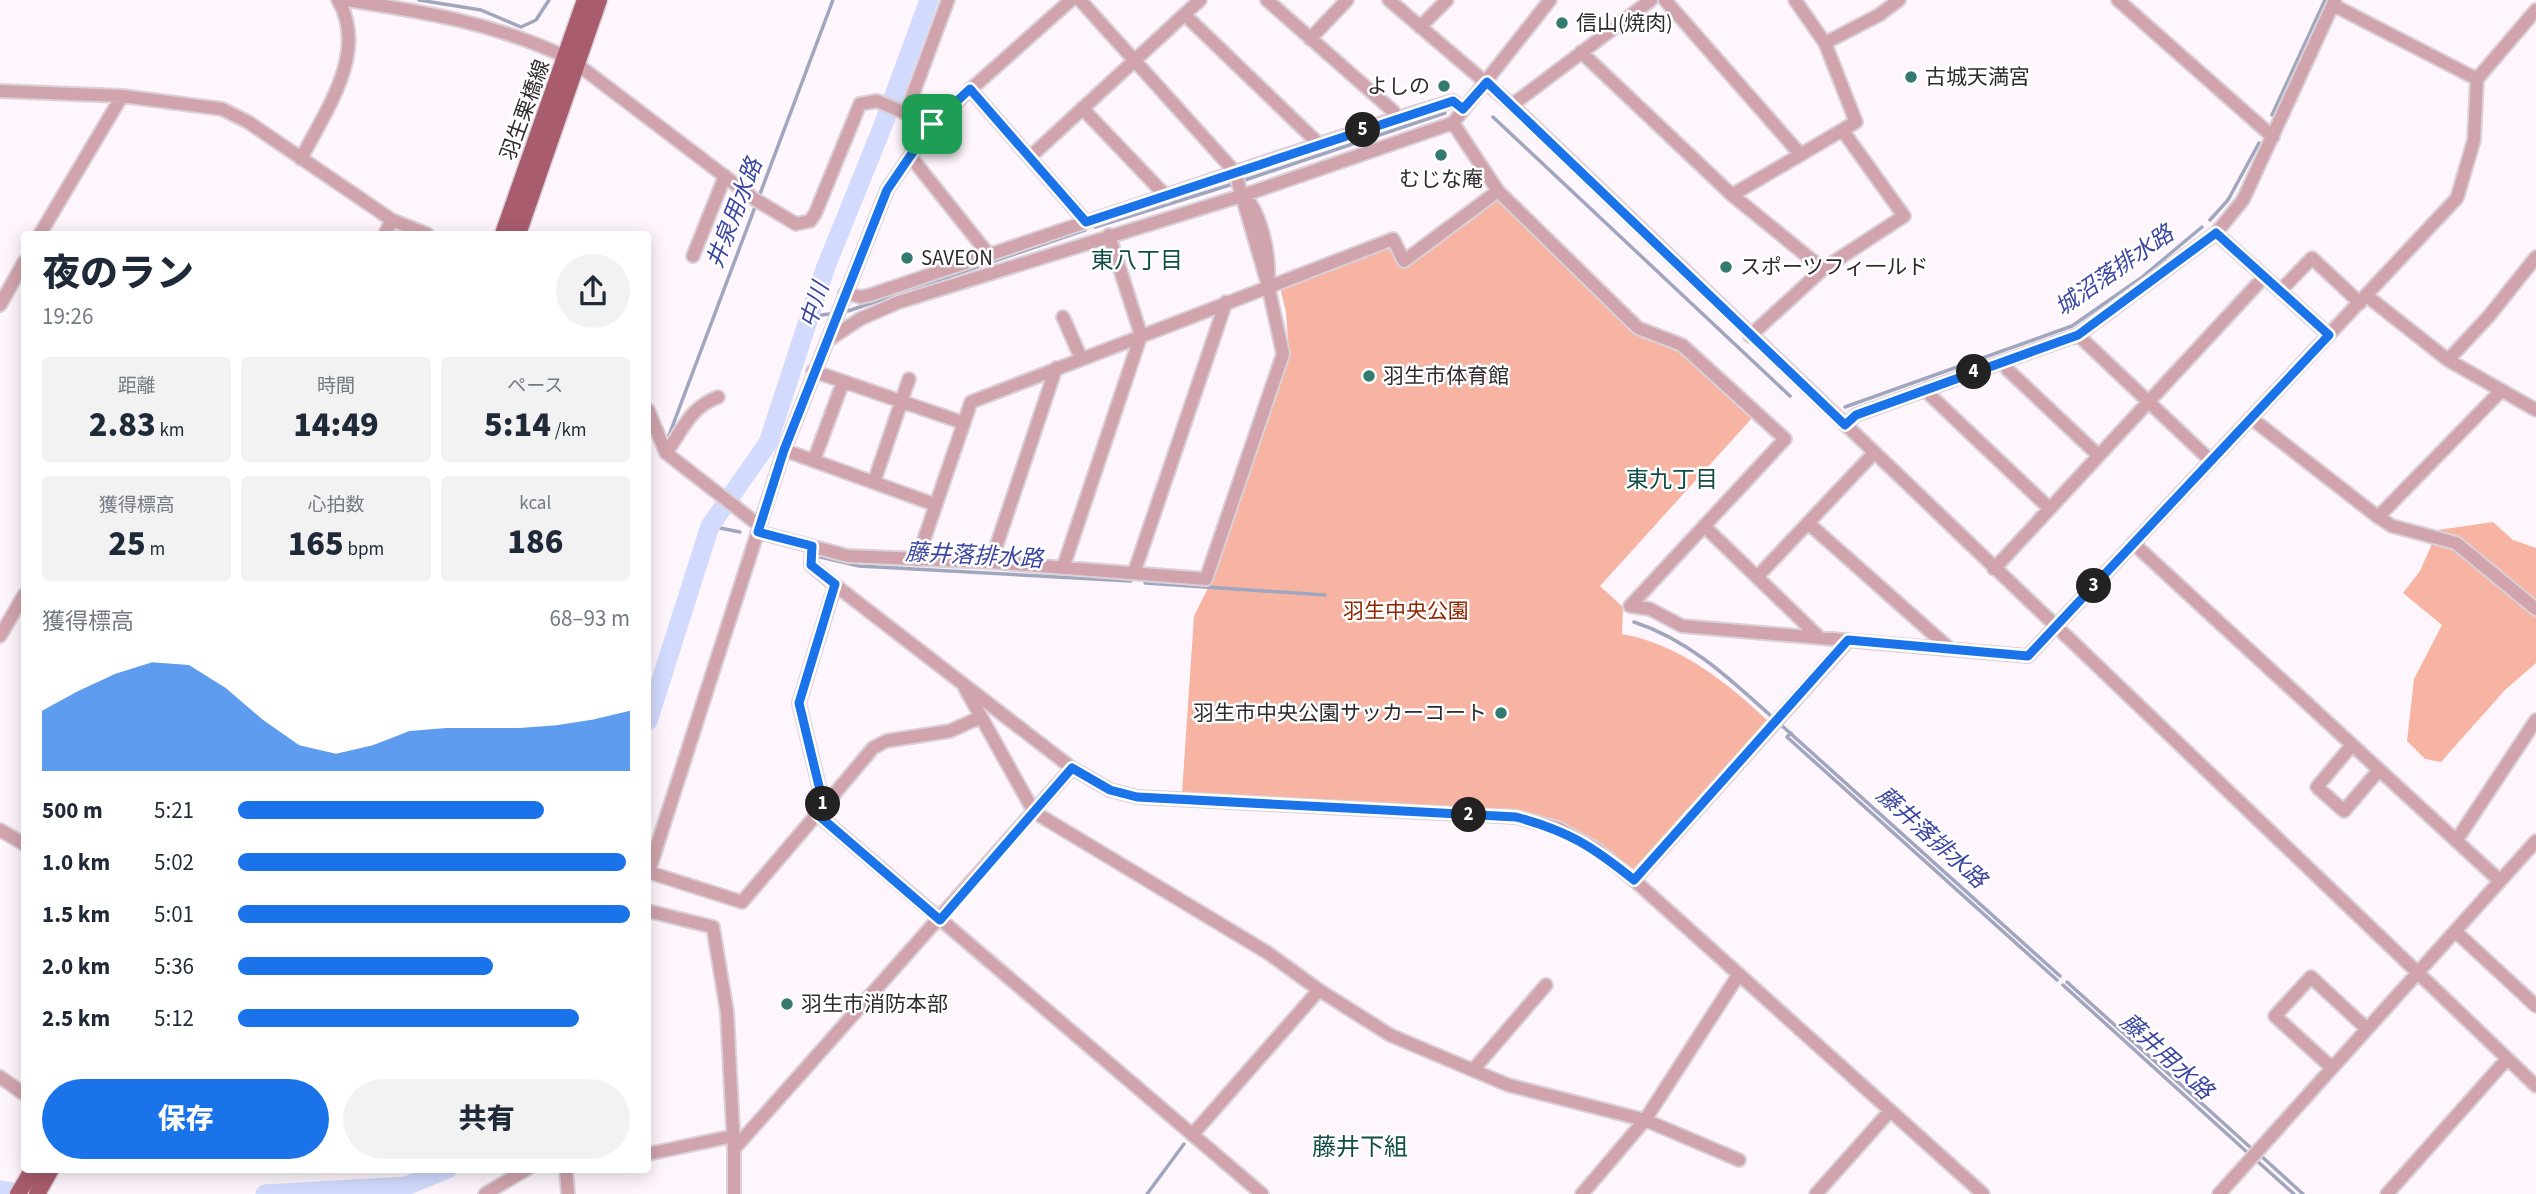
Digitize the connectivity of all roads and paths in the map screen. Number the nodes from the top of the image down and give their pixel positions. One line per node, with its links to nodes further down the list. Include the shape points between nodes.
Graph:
1 (338, 0): 46 (street, via 348,17 351,47)
2 (346, 0): 27 (street, via 456,17 522,37)
3 (585, 0): 27 (main road, 羽生栗橋線)
4 (599, 0): 27 (main road, 羽生栗橋線)
5 (948, 0): 36 (street)
6 (1071, 0): 30 (street)
7 (1080, 0): 26 (street)
8 (1200, 0): 21 (street)
9 (1267, 0): 23 (street)
10 (1347, 0): 23 (street)
11 (1389, 0): 22 (street)
12 (1447, 0): 22 (street)
13 (1550, 0): 29 (street)
14 (1651, 0): 25 (street)
15 (1665, 0): 43 (street)
16 (1795, 0): 24 (street)
17 (1899, 0): 24 (street)
18 (2118, 0): 41 (street)
19 (2334, 3): 28 (street); 41 (street)
20 (2536, 10): 28 (street)
21 (1185, 15): 26 (street); 42 (street)
22 (1420, 27): 29 (street)
23 (1310, 39): 37 (street)
24 (1825, 43): 40 (street, via 1856,122)
25 (1581, 52): 33 (street); 51 (street)
26 (1133, 60): 34 (street); 47 (street)
27 (572, 61): 48 (street); 58 (main road, 羽生栗橋線); 59 (main road, 羽生栗橋線)
28 (2477, 79): 72 (street, via 2474,140 2457,198)
29 (1487, 82): 33 (street); 35 (street)
30 (970, 89): 39 (street); 45 (street)
31 (0, 91): 32 (street)
32 (122, 96): 46 (street, via 222,109); 55 (street)
33 (1512, 105): 79 (street)
34 (1082, 108): 45 (street); 52 (street)
35 (1463, 109): 37 (street, via 1453,101); 38 (street)
36 (902, 112): 39 (street); 48 (street, via 866,100 856,108 815,214 803,224 789,223)
37 (1397, 118): 42 (street)
38 (1453, 123): 49 (street); 50 (street)
39 (932, 124): 44 (street)
40 (1843, 131): 43 (street); 67 (street, via 1904,216)
41 (2273, 137): 60 (street, via 2243,200)
42 (1319, 145): 47 (street)
43 (1800, 154): 51 (street)
44 (910, 156): 63 (street); 71 (street, via 887,190)
45 (1030, 157): 54 (street)
46 (301, 159): 53 (street)
47 (1235, 172): 50 (street); 52 (street)
48 (724, 176): 64 (street)
49 (1498, 191): 69 (street, via 1404,261 1393,239); 109 (street, via 1638,328 1682,345 1785,439)
50 (1244, 195): 61 (street); 69 (street, via 1254,206 1269,267)
51 (1732, 195): 67 (street)
52 (1166, 196): 54 (street)
53 (392, 220): 56 (street); 57 (street)
54 (1088, 222): 62 (street); 63 (street)
55 (42, 231)
56 (386, 231)
57 (419, 231)
58 (504, 231)
59 (519, 231)
60 (2216, 233): 68 (street); 77 (street)
61 (1109, 235): 62 (street); 76 (street)
62 (1095, 240): 80 (street, via 899,302 860,319)
63 (989, 255): 71 (street, via 861,298)
64 (693, 256)
65 (2536, 257): 82 (street)
66 (21, 267): 74 (street)
67 (1823, 269): 79 (street)
68 (2264, 277): 70 (street); 92 (street)
69 (1268, 285): 73 (street); 117 (street, via 1283,354 1206,579)
70 (2280, 291): 72 (street, via 2312,258); 78 (street)
71 (845, 293): 80 (street)
72 (2364, 299): 78 (street); 82 (street)
73 (1226, 302): 76 (street); 117 (street)
74 (0, 305)
75 (1063, 317): 81 (street)
76 (1141, 335): 81 (street); 115 (street)
77 (2078, 335): 83 (street); 92 (street)
78 (2329, 335): 95 (street)
79 (1750, 336): 97 (street)
80 (825, 342): 85 (street)
81 (1081, 358): 84 (street)
82 (2448, 360): 89 (street)
83 (2004, 362): 88 (street); 101 (street)
84 (1056, 368): 96 (street, via 971,402); 114 (street)
85 (813, 371): 87 (street); 98 (street)
86 (909, 379): 91 (street)
87 (843, 382): 91 (street); 102 (street)
88 (1928, 388): 97 (street, via 1856,415); 106 (street, via 1931,396)
89 (2500, 392): 93 (street); 107 (street)
90 (718, 397): 99 (street, via 692,412)
91 (901, 402): 96 (street); 104 (street)
92 (2148, 403): 101 (street); 103 (street)
93 (2536, 410)
94 (651, 417): 99 (street)
95 (2251, 418): 103 (street); 107 (street)
96 (964, 423): 105 (street)
97 (1845, 425): 100 (street)
98 (784, 450): 102 (street); 110 (street)
99 (666, 453): 110 (street)
100 (1874, 453): 108 (street); 116 (street)
101 (2098, 455): 106 (street)
102 (814, 460): 104 (street)
103 (2210, 460): 111 (street)
104 (874, 482): 105 (street)
105 (936, 505): 113 (street)
106 (2049, 508): 116 (street)
107 (2378, 517): 121 (street, via 2392,526 2456,543)
108 (1808, 523): 118 (street); 126 (street)
109 (1704, 526): 118 (street); 124 (street, via 1630,606 1682,626)
110 (759, 529): 112 (street); 139 (street)
111 (2133, 543): 122 (street); 130 (street)
112 (812, 546): 113 (street, via 848,556); 119 (street, via 811,565)
113 (917, 560): 114 (street)
114 (991, 562): 115 (street)
115 (1063, 568): 117 (street)
116 (1994, 569): 122 (street)
117 (1135, 573)
118 (1756, 577): 124 (street)
119 (835, 584): 127 (street); 133 (street, via 799,703)
120 (21, 599): 123 (street)
121 (2536, 609)
122 (2056, 627): 126 (street, via 2028,656); 146 (street)
123 (0, 636)
124 (1819, 638): 125 (street)
125 (1848, 640): 126 (street); 141 (street)
126 (1950, 649)
127 (961, 681): 128 (street); 131 (street)
128 (981, 717): 133 (street, via 950,731 886,741 873,748); 134 (street)
129 (2536, 720): 136 (street)
130 (2352, 744): 132 (street); 132 (street, via 2316,787 2344,811)
131 (1072, 768): 134 (street); 141 (street, via 1110,790 1137,797 1516,817 1558,828 1596,849)
132 (2379, 770): 136 (street)
133 (821, 811): 140 (street, via 741,902); 144 (street)
134 (1034, 812): 144 (street); 149 (street, via 1268,953)
135 (0, 830): 138 (street)
136 (2456, 841): 142 (street)
137 (2536, 841): 142 (street)
138 (21, 842)
139 (651, 864)
140 (651, 874)
141 (1634, 880): 147 (street)
142 (2500, 881): 145 (street)
143 (651, 912): 161 (street, via 713,927 727,1012)
144 (940, 920): 160 (street); 161 (street)
145 (2455, 931): 146 (street); 150 (street)
146 (2417, 972): 151 (street); 152 (street)
147 (1740, 974): 158 (street); 159 (street)
148 (1546, 985): 154 (street)
149 (1318, 990): 154 (street, via 1390,1035); 160 (street)
150 (2536, 1006)
151 (2366, 1028): 153 (street); 153 (street, via 2311,977 2293,996 2275,1016)
152 (2507, 1059): 156 (street); 178 (street)
153 (2331, 1066): 177 (street)
154 (1473, 1070): 159 (street, via 1508,1085)
155 (0, 1077): 157 (street)
156 (2536, 1086)
157 (21, 1092)
158 (1890, 1111): 175 (street); 176 (street)
159 (1645, 1120): 163 (street); 174 (street)
160 (1193, 1134): 173 (street)
161 (733, 1142): 162 (street); 172 (street)
162 (651, 1154)
163 (1739, 1160)
164 (31, 1173): 168 (main road)
165 (49, 1173): 169 (main road)
166 (516, 1173): 170 (street)
167 (569, 1173): 171 (street)
168 (18, 1194)
169 (37, 1194)
170 (485, 1194)
171 (568, 1194)
172 (734, 1194)
173 (1262, 1194)
174 (1582, 1194)
175 (1816, 1194)
176 (1983, 1194)
177 (2219, 1194)
178 (2387, 1194)

